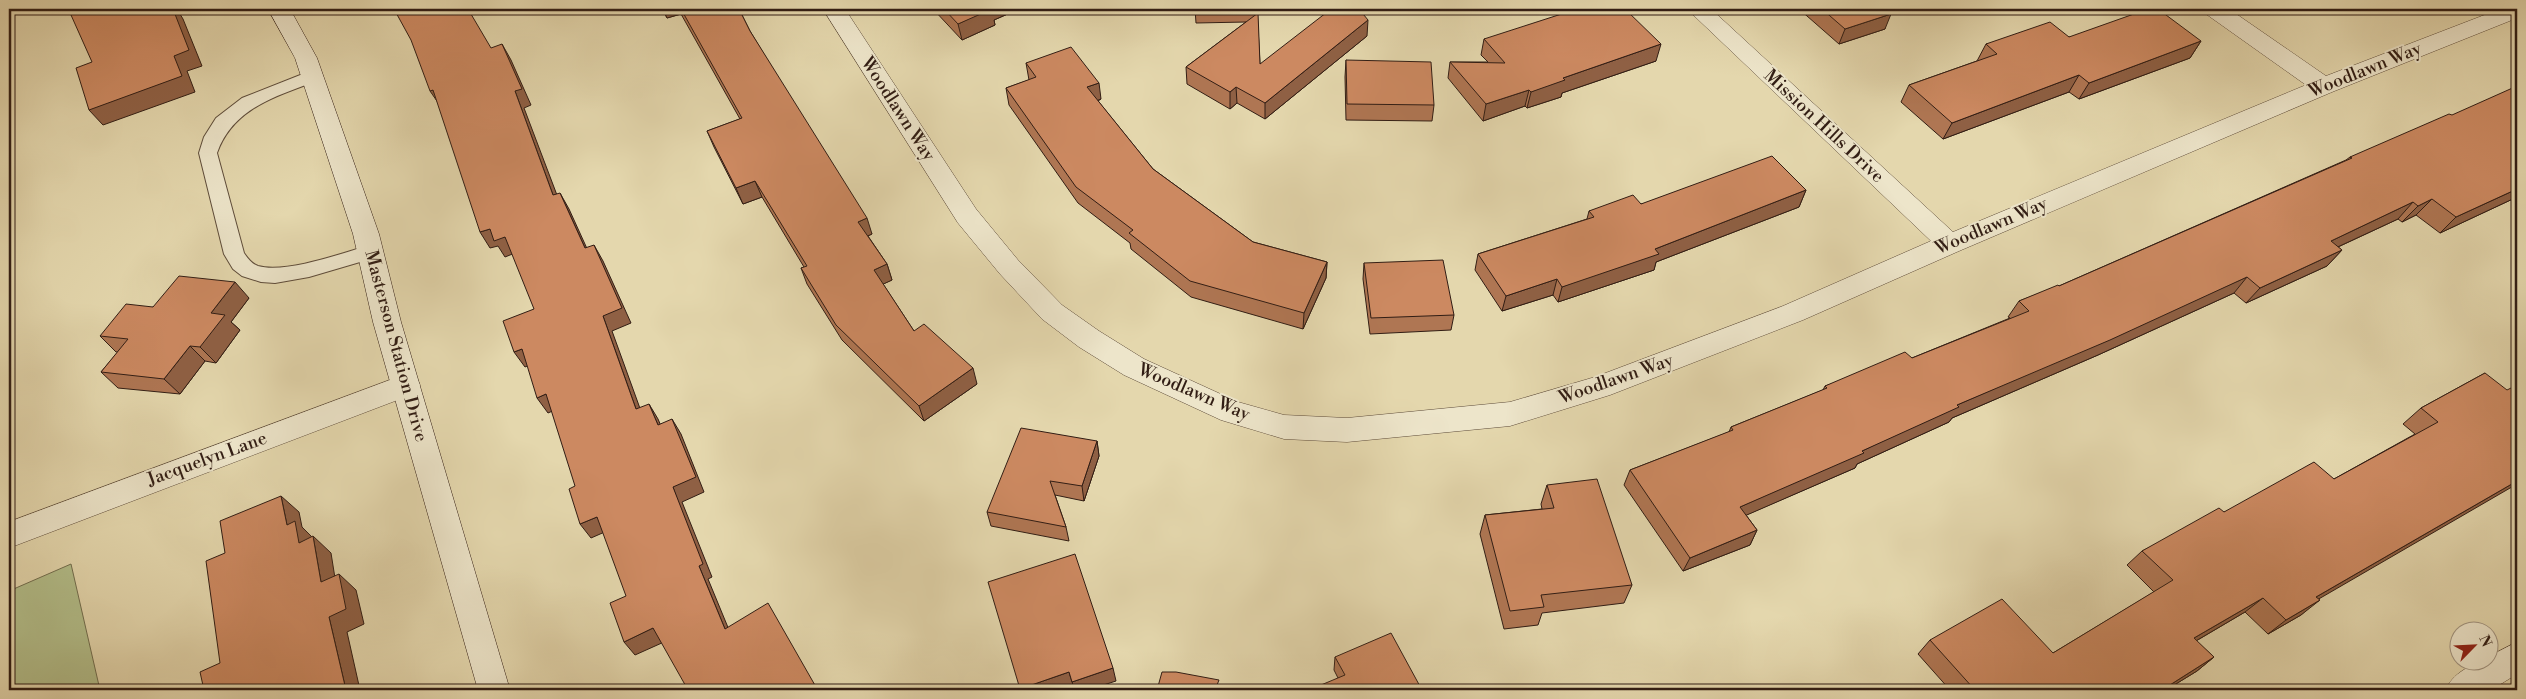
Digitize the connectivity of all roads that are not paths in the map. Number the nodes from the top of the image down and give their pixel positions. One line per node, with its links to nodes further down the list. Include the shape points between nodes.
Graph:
1 (279, 9): 6 (street, Masterson Station Drive)
2 (834, 9): 8 (street, Woodlawn Way, via 967,216 1052,312 1134,367 1231,412 1284,427 1347,430 1510,414 1600,387 1794,313)
3 (1698, 9): 8 (street, Mission Hills Drive)
4 (2214, 9): 7 (street)
5 (2517, 10): 7 (street, Woodlawn Way)
6 (313, 76): 9 (street, Masterson Station Drive); 9 (lane, via 252,100 228,117 210,140 208,152 234,254 249,271 264,275 302,270)
7 (2324, 86): 8 (street, Woodlawn Way)
8 (1950, 244)
9 (370, 252): 10 (street, Masterson Station Drive)
10 (406, 385): 11 (street, Jacquelyn Lane); 13 (street, Masterson Station Drive)
11 (9, 535)
12 (2517, 657): 14 (street)
13 (494, 690)
14 (2462, 690)

